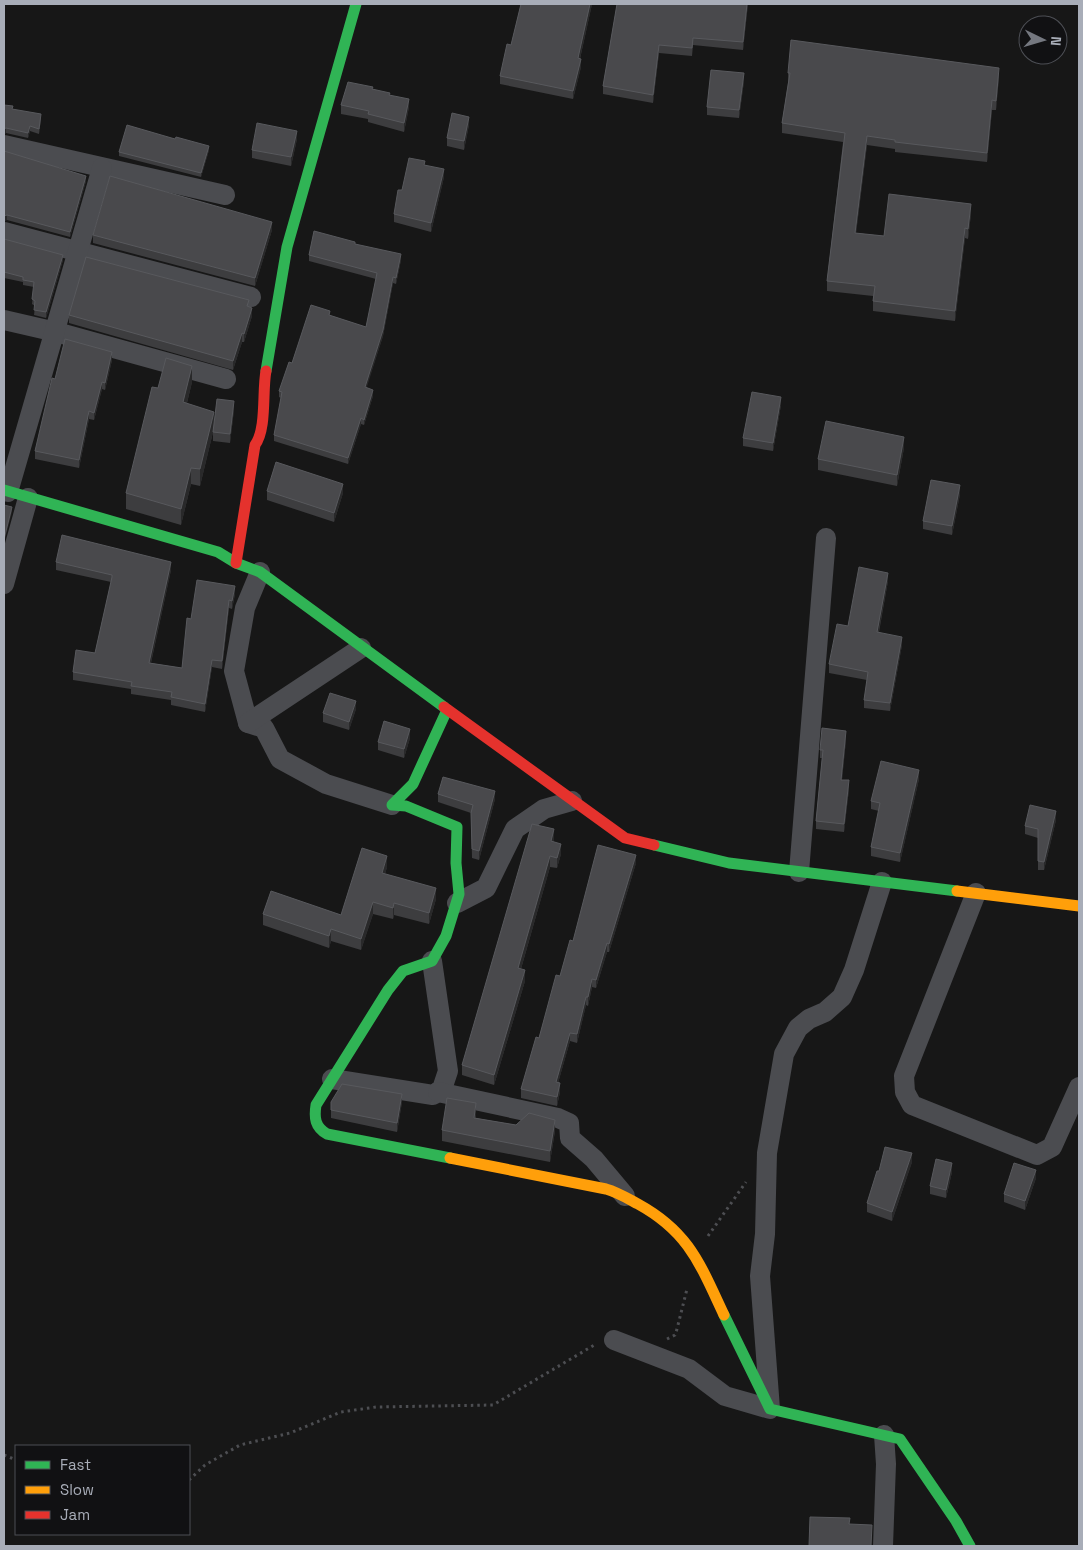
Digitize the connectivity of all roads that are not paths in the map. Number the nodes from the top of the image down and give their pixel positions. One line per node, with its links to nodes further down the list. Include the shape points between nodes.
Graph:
1 (356, 4): 14 (street, via 288,247 265,376 262,421 255,445)
2 (4, 145): 3 (street)
3 (102, 168): 4 (street); 6 (street)
4 (224, 195)
5 (4, 232): 6 (street)
6 (77, 251): 7 (street); 9 (street)
7 (251, 297)
8 (4, 320): 9 (street)
9 (56, 332): 10 (street); 11 (street)
10 (226, 379)
11 (6, 491): 12 (street)
12 (28, 498): 14 (street, via 218,552); 16 (street)
13 (826, 538): 22 (street)
14 (236, 563): 15 (street)
15 (260, 572): 17 (street); 19 (street, via 245,608 234,671)
16 (4, 584)
17 (361, 648): 18 (street); 19 (street)
18 (447, 710): 20 (street); 21 (street, via 413,784)
19 (248, 722): 21 (street, via 264,728 280,759 326,784)
20 (572, 800): 22 (street, via 625,838 729,863); 25 (street, via 544,808 515,828 486,888)
21 (392, 805): 25 (street, via 406,806 457,827 459,894)
22 (799, 872): 23 (street)
23 (882, 882): 24 (street); 33 (street, via 842,997 798,1028 784,1054 767,1153 765,1234 760,1276)
24 (976, 893): 26 (street); 29 (street, via 904,1076 904,1092 912,1105 1037,1155 1052,1147)
25 (456, 903): 27 (street, via 446,936)
26 (1079, 906)
27 (432, 961): 28 (street, via 403,972 388,990); 30 (street, via 448,1071)
28 (332, 1079): 30 (street, via 433,1095); 31 (street, via 316,1105 314,1116 315,1125 327,1134 606,1189)
29 (1079, 1087)
30 (438, 1092): 31 (street, via 569,1123 570,1138 594,1159)
31 (627, 1198): 33 (street, via 658,1214 695,1254)
32 (614, 1340): 33 (street, via 690,1369 724,1396)
33 (770, 1409): 34 (street)
34 (884, 1435): 35 (street); 36 (street, via 900,1439)
35 (884, 1546)
36 (970, 1546)

